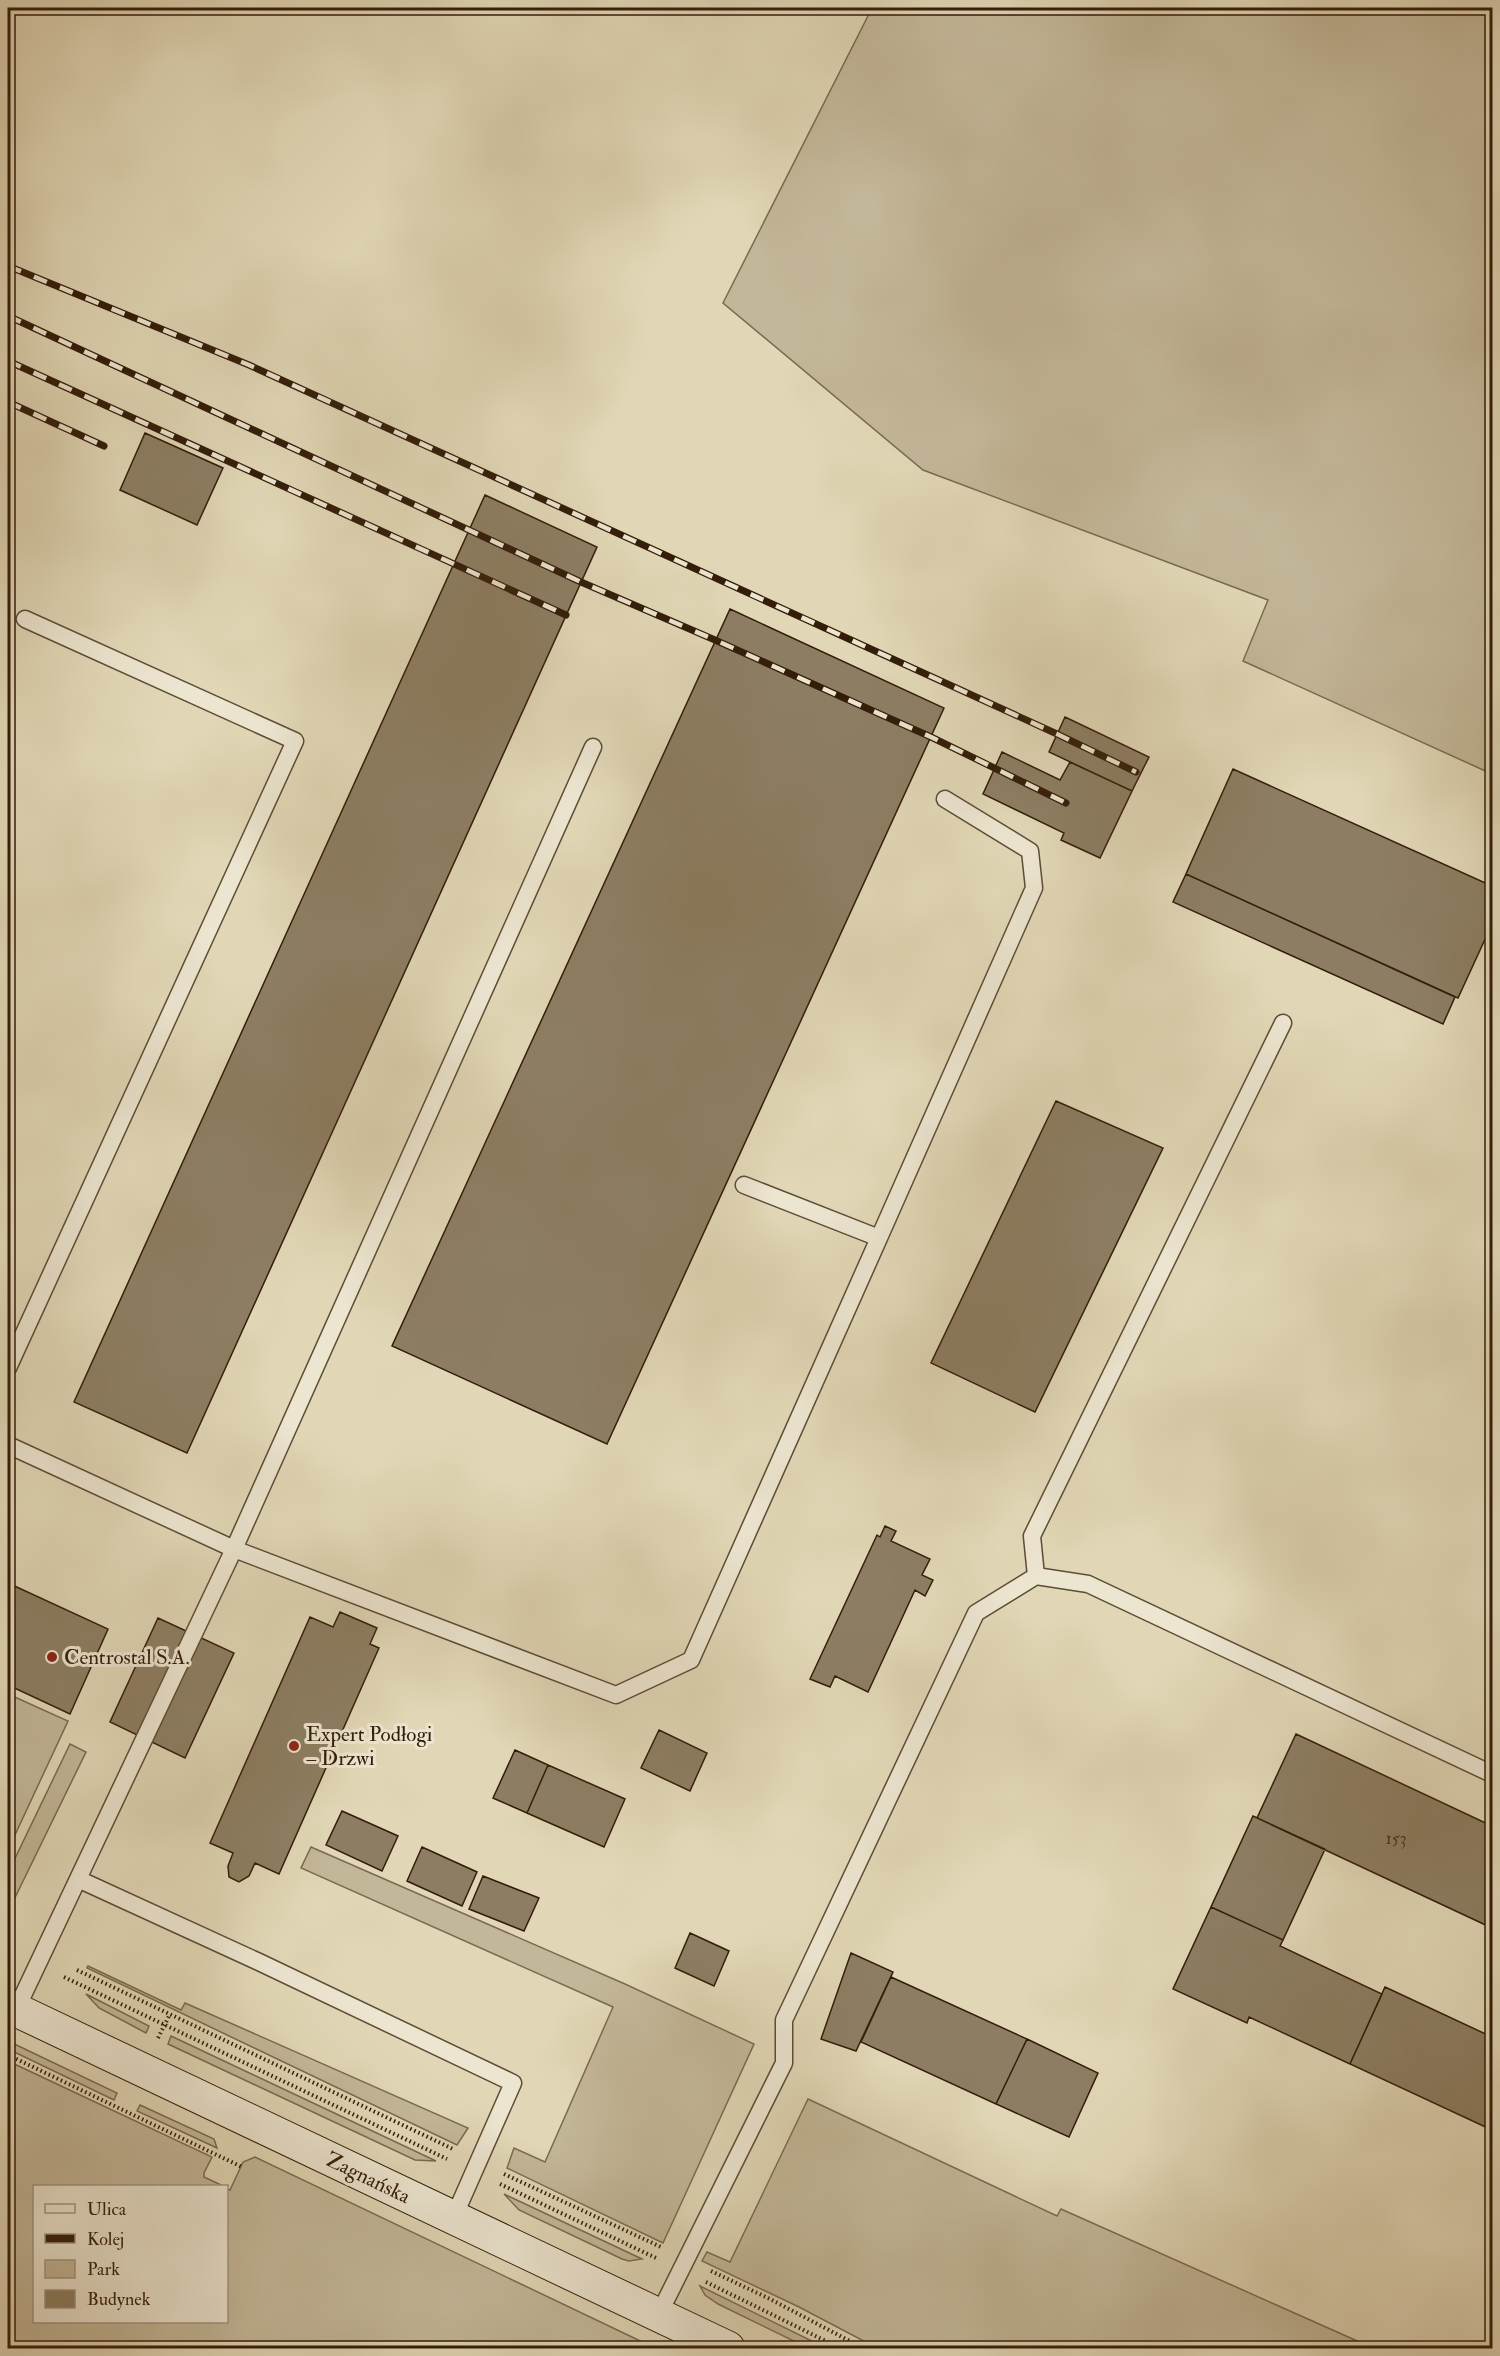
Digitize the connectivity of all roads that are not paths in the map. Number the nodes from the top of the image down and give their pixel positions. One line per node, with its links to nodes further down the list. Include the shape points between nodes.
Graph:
1 (25, 619): 7 (lane, via 295,741)
2 (593, 747): 9 (lane)
3 (945, 799): 6 (lane, via 1030,851 1034,888)
4 (1283, 1023): 10 (lane, via 1032,1536)
5 (744, 1185): 6 (lane)
6 (879, 1238): 9 (lane, via 691,1660 616,1695)
7 (8, 1368)
8 (8, 1446): 9 (lane)
9 (234, 1549): 12 (lane)
10 (1036, 1576): 11 (lane, via 1088,1584); 15 (lane, via 976,1613 784,2020 784,2063)
11 (1492, 1774)
12 (78, 1879): 13 (lane); 14 (lane, via 513,2083)
13 (12, 2008): 14 (street, Zagnańska)
14 (453, 2219): 15 (street, Zagnańska)
15 (658, 2316): 16 (street, Zagnańska)
16 (728, 2349)

